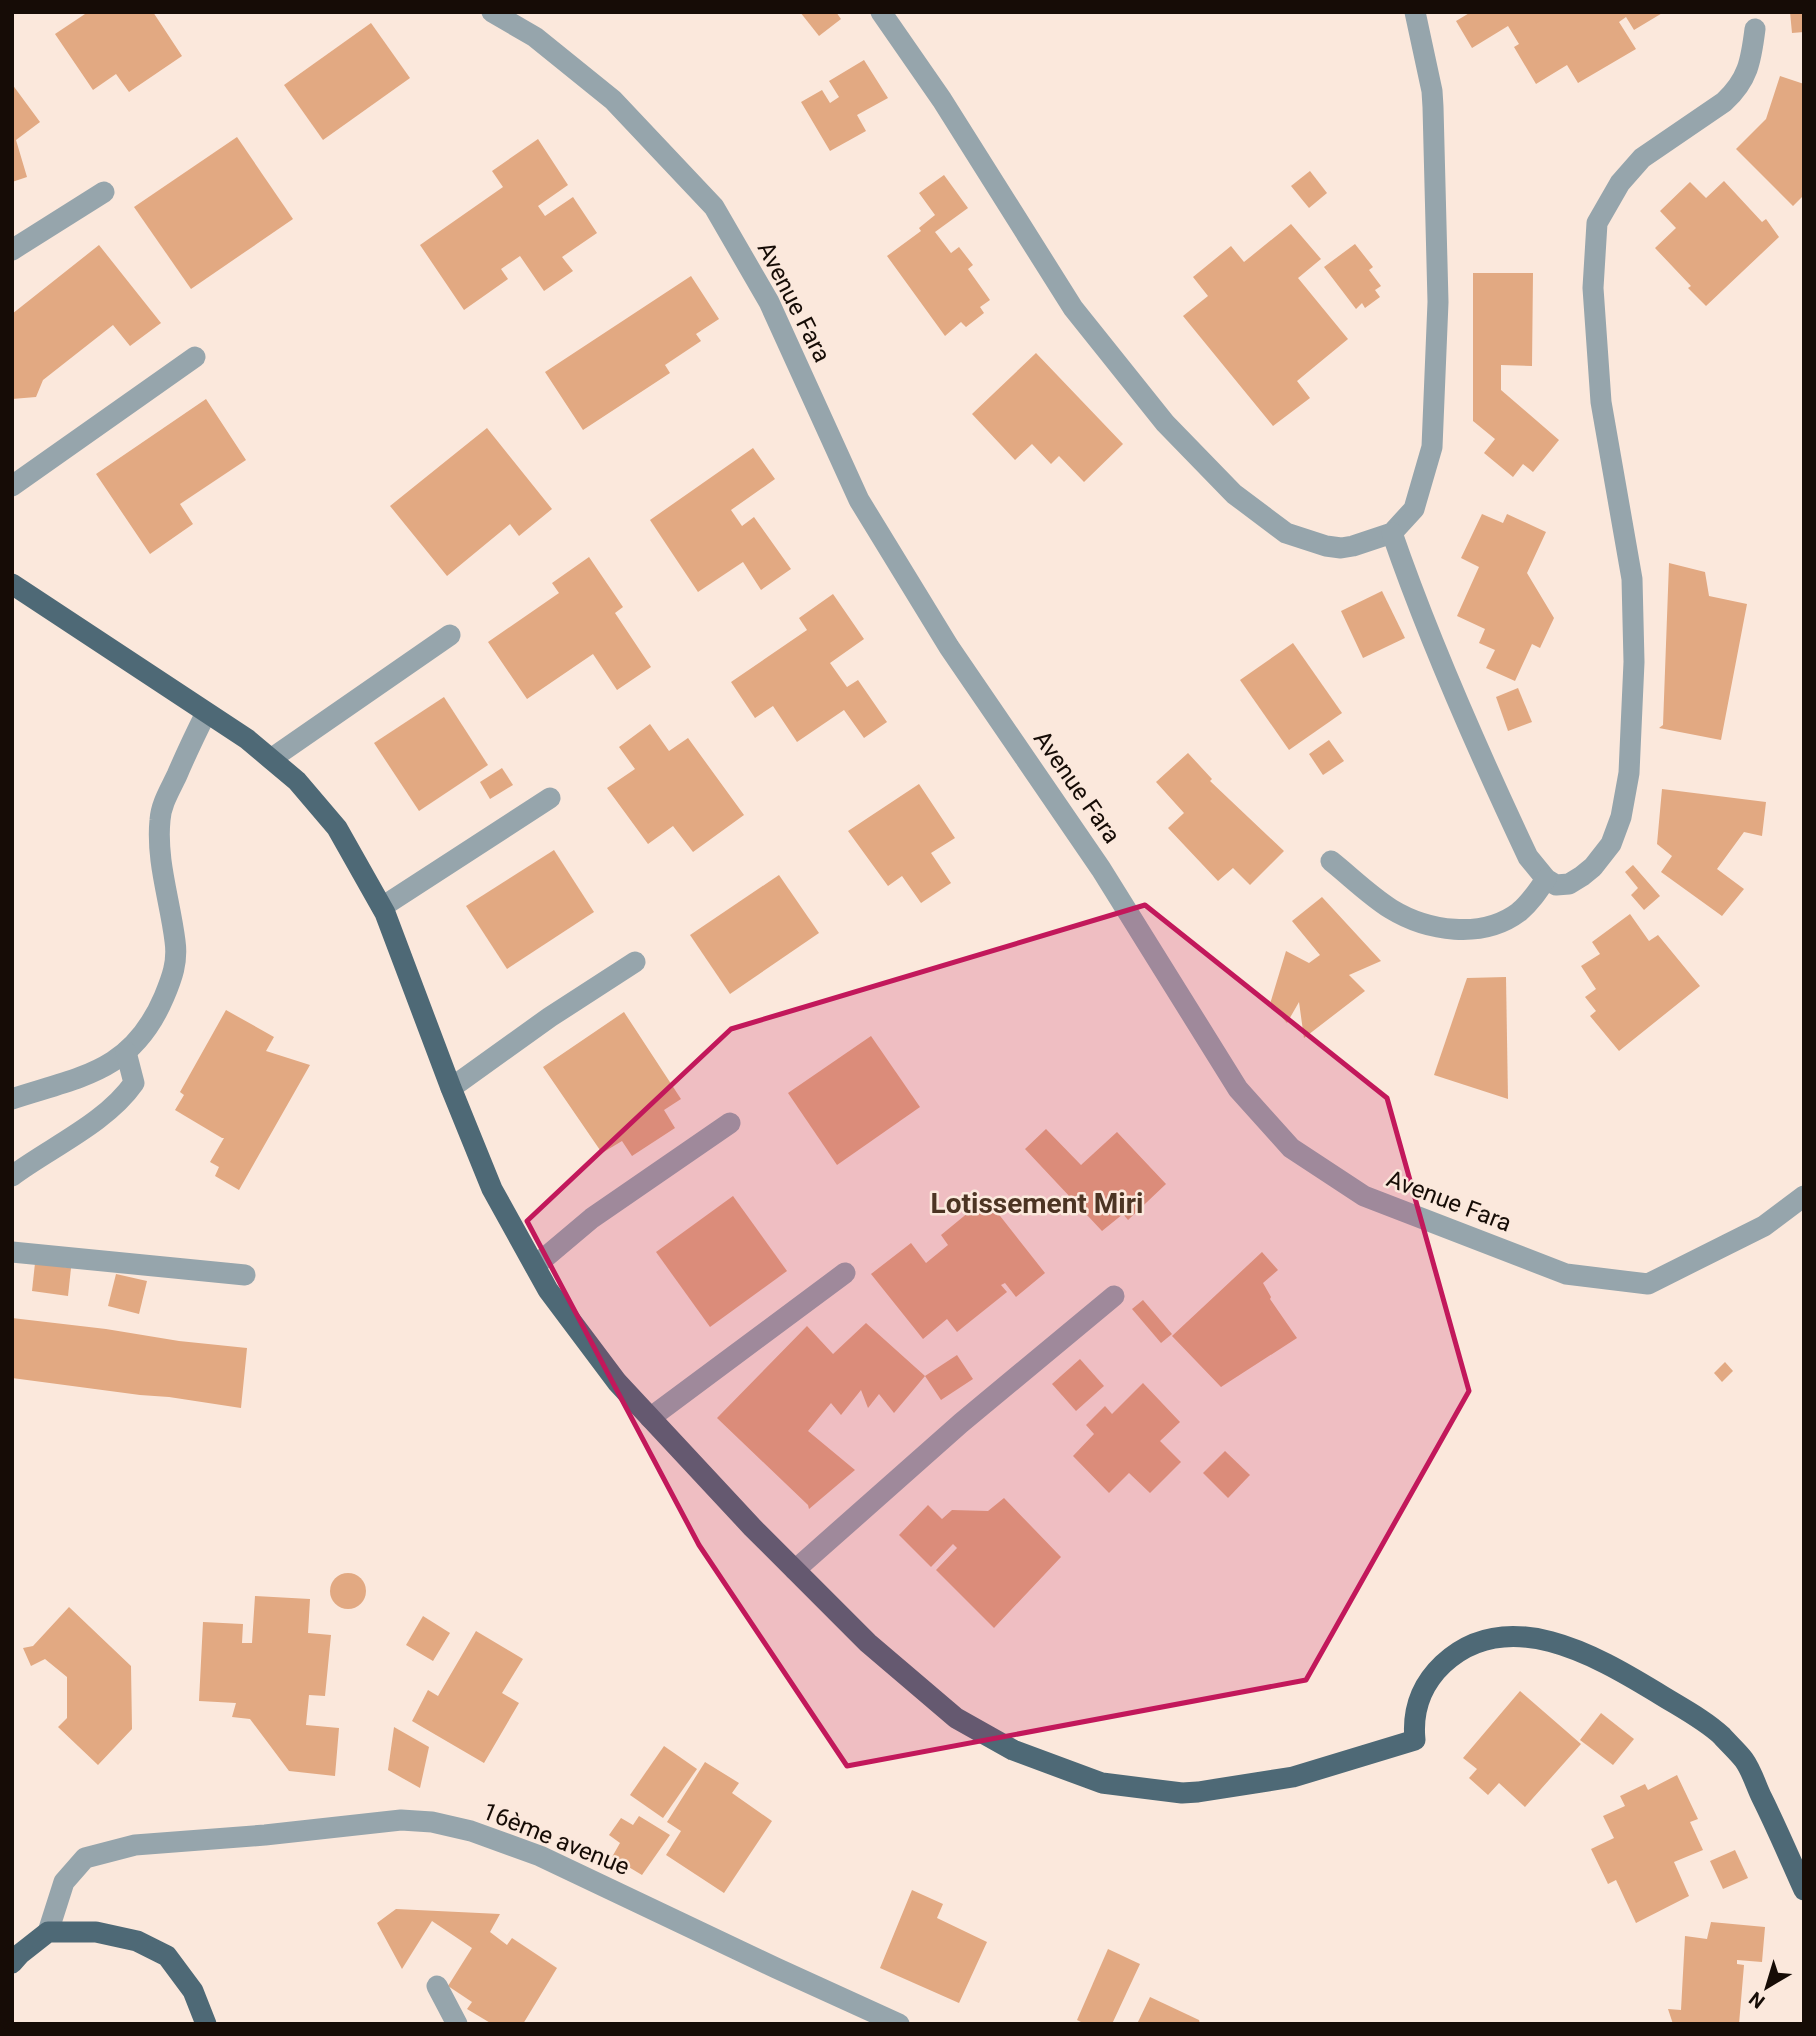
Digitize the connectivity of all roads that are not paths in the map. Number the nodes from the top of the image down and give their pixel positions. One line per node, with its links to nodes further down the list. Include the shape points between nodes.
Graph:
1 (492, 12): 24 (street, Avenue Fara, via 535,37 613,100 714,207 769,302 859,500 948,648 1101,869 1238,1089 1291,1148 1364,1196 1566,1274 1648,1284 1764,1226)
2 (881, 12): 9 (street, via 1073,308 1165,423 1234,494 1286,533 1312,542 1341,548)
3 (1415, 12): 9 (street, via 1433,107 1438,302 1432,447 1414,509)
4 (1755, 29): 16 (street, via 1750,62 1736,91 1642,158 1620,183 1597,223 1593,288 1601,402 1632,579 1629,773 1617,831 1602,856 1569,884 1556,885)
5 (104, 192): 6 (street)
6 (12, 250)
7 (195, 357): 8 (street)
8 (12, 486)
9 (1392, 533): 16 (street, via 1487,767 1528,857)
10 (12, 584): 12 (main road)
11 (450, 635): 13 (street)
12 (206, 713): 13 (main road); 19 (street, via 161,807 160,860 175,941 174,972 155,1017)
13 (271, 759): 17 (main road, via 297,781 337,828)
14 (550, 798): 17 (street)
15 (1331, 861): 16 (street, via 1391,909 1418,923 1450,930 1476,930 1518,913)
16 (1546, 878)
17 (382, 907): 20 (main road)
18 (635, 962): 20 (street)
19 (126, 1052): 21 (street, via 98,1071); 23 (street, via 134,1083 126,1094 80,1132)
20 (451, 1088): 26 (main road, via 492,1189)
21 (12, 1099)
22 (730, 1123): 26 (street, via 592,1218)
23 (12, 1175)
24 (1804, 1196)
25 (12, 1252): 28 (street)
26 (535, 1266): 30 (main road, via 572,1324)
27 (845, 1273): 30 (street)
28 (245, 1275)
29 (1114, 1296): 31 (street)
30 (650, 1418): 31 (main road)
31 (795, 1570): 32 (main road, via 868,1643 956,1718 1013,1750 1102,1783 1182,1793 1293,1777 1415,1740 1418,1700 1431,1675 1454,1654 1480,1640 1535,1638 1577,1649 1720,1734 1744,1760)
32 (1804, 1890)
33 (48, 1932): 34 (main road); 36 (main road, via 96,1932 137,1941 167,1956 193,1991); 38 (street, 16ème avenue, via 64,1881 85,1858 135,1845 401,1820 432,1822 540,1856)
34 (12, 1963)
35 (437, 1986): 37 (street)
36 (206, 2024)
37 (457, 2024)
38 (899, 2024)

